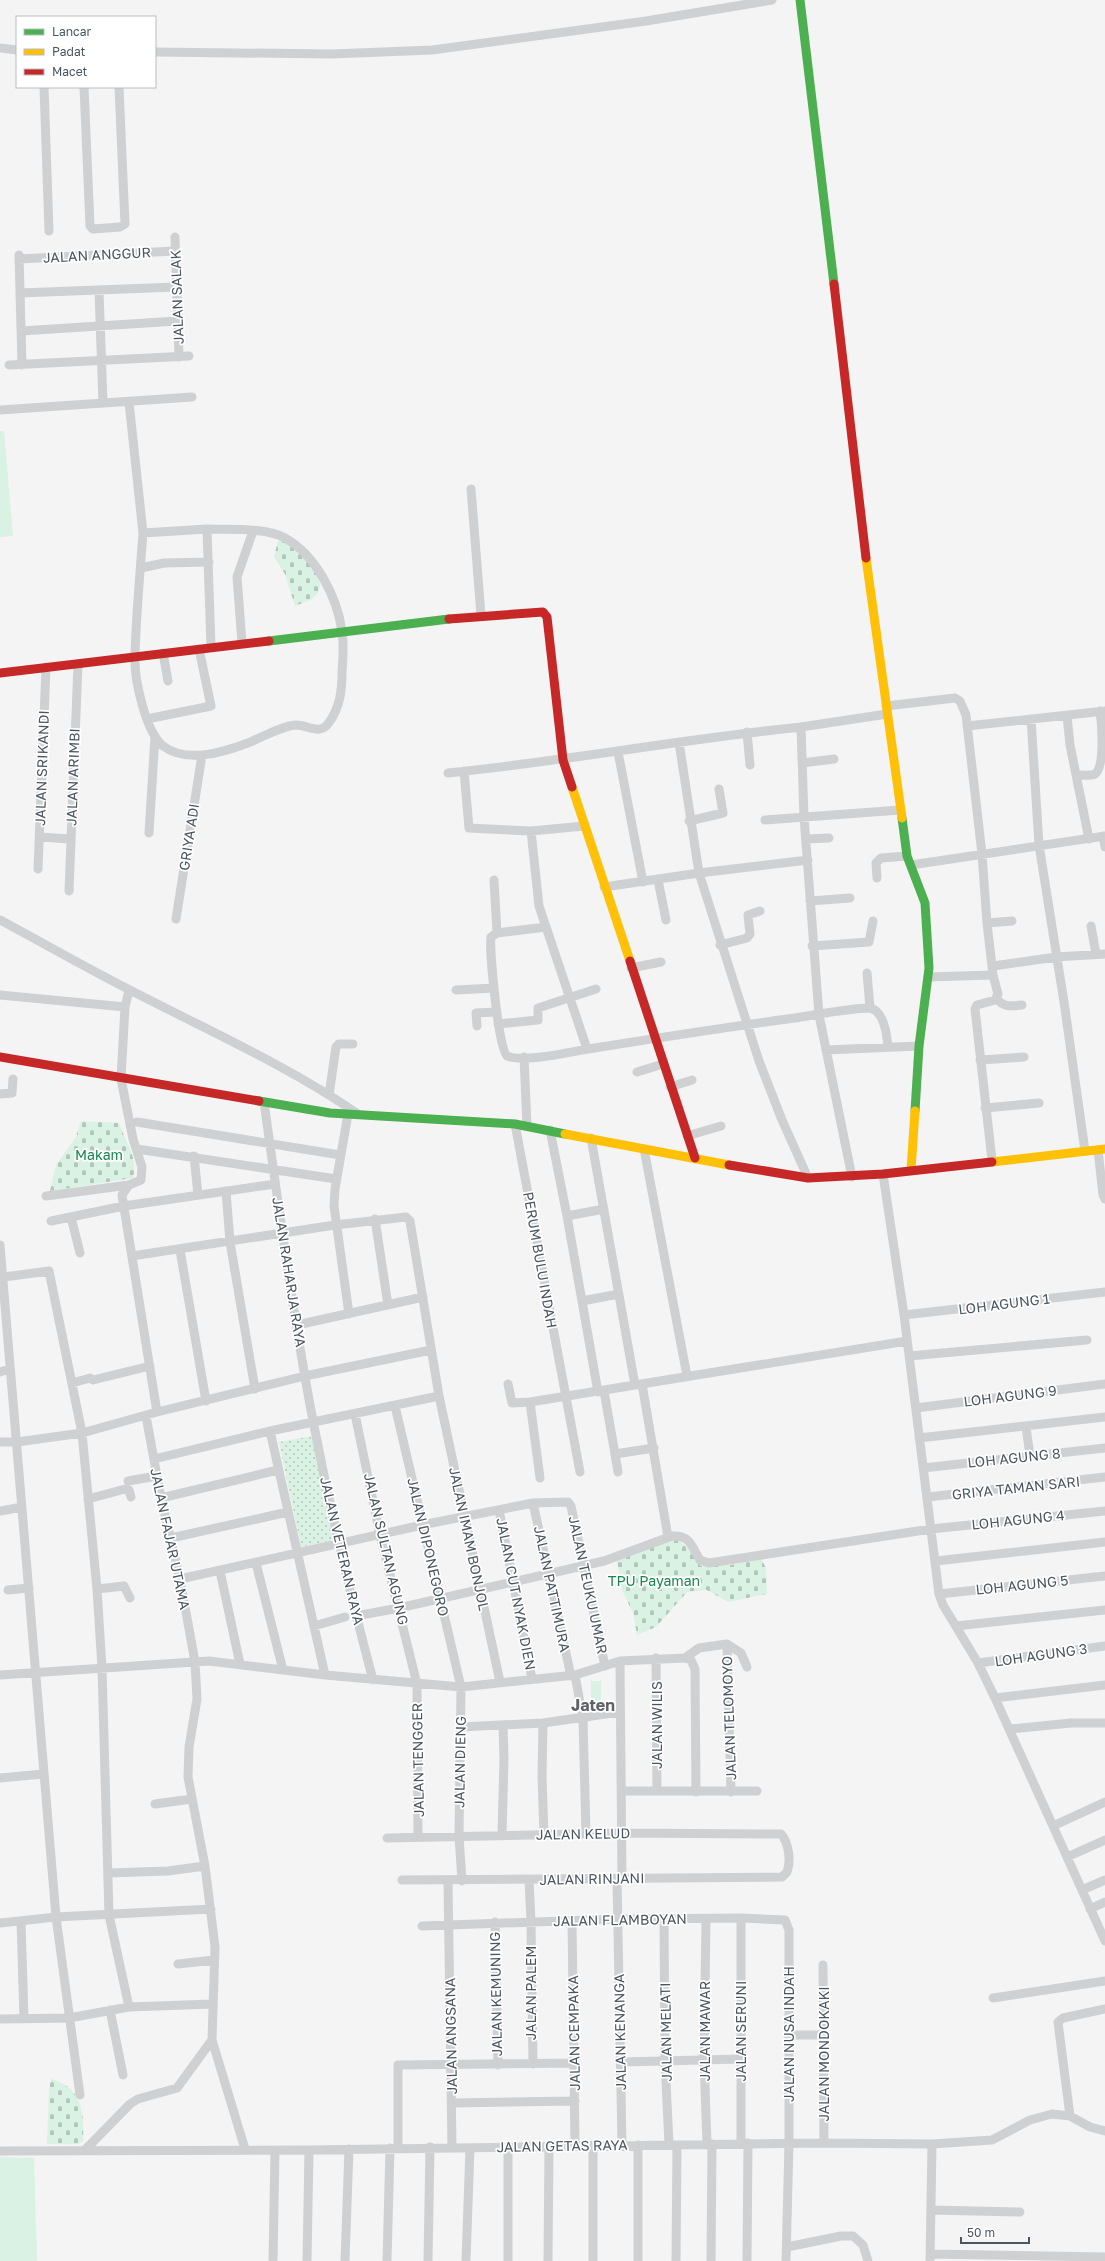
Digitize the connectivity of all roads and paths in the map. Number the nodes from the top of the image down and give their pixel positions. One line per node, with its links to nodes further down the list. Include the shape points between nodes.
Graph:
1 (772, 0): 5 (street, via 646,21 432,50 332,54)
2 (800, 0): 44 (street)
3 (0, 48): 4 (street)
4 (16, 50)
5 (156, 52)
6 (44, 88): 9 (street)
7 (84, 88): 8 (street, via 90,226 93,229 120,227 126,224)
8 (119, 88)
9 (49, 231)
10 (175, 237): 11 (street, JALAN SALAK)
11 (175, 251): 12 (street, JALAN SALAK); 14 (street, JALAN ANGGUR, via 19,256)
12 (176, 287): 13 (street); 15 (street, JALAN SALAK)
13 (99, 291): 14 (street); 16 (street)
14 (20, 293): 17 (street)
15 (177, 321): 16 (street); 19 (street, JALAN SALAK)
16 (100, 326): 17 (street); 20 (street)
17 (21, 331): 22 (street)
18 (189, 356): 19 (street)
19 (179, 357): 20 (street)
20 (100, 361): 22 (street); 25 (street)
21 (9, 365): 22 (street)
22 (22, 365)
23 (192, 398): 24 (street)
24 (128, 402): 25 (street); 30 (street)
25 (103, 403): 26 (street)
26 (0, 410)
27 (471, 489): 33 (street)
28 (207, 529): 29 (street); 30 (street); 31 (street)
29 (253, 531): 34 (street, via 283,537 312,562 328,590); 35 (street, via 237,577)
30 (143, 534): 32 (street)
31 (209, 562): 32 (street, via 169,563); 36 (street)
32 (141, 568): 39 (street)
33 (482, 615): 34 (street); 57 (street, via 539,612 547,617)
34 (342, 632): 35 (street); 55 (street, via 341,697 335,712 323,728 318,730 296,725 286,727 243,745)
35 (242, 643): 36 (street)
36 (211, 647): 37 (street)
37 (199, 648): 38 (street); 47 (street, via 211,706)
38 (163, 653): 39 (street); 43 (street)
39 (135, 657): 40 (street); 47 (street, via 141,700)
40 (78, 664): 41 (street); 74 (street, JALAN ARIMBI)
41 (46, 667): 42 (street); 72 (street, JALAN SRIKANDI)
42 (0, 673)
43 (168, 681)
44 (886, 710): 49 (street, via 955,698 963,705); 50 (street); 64 (street)
45 (1102, 711): 46 (street); 62 (street, via 1105,745 1101,769 1095,774)
46 (1067, 716): 48 (street); 62 (street)
47 (147, 719): 52 (street)
48 (1031, 719): 49 (street); 77 (street)
49 (968, 726): 79 (street)
50 (801, 727): 51 (street); 58 (street)
51 (747, 732): 53 (street); 59 (street)
52 (155, 736): 55 (street, via 173,751); 70 (street)
53 (679, 742): 54 (street); 67 (street)
54 (618, 752): 57 (street); 87 (street)
55 (202, 755): 93 (street, GRIYA ADI)
56 (834, 759): 58 (street)
57 (563, 760): 60 (street); 68 (street)
58 (802, 763): 65 (street)
59 (750, 764)
60 (464, 771): 61 (street); 69 (street, via 469,828)
61 (448, 773)
62 (1077, 775): 76 (street)
63 (719, 789): 67 (street, via 723,813)
64 (900, 810): 65 (street); 81 (street)
65 (804, 817): 66 (street); 75 (street)
66 (765, 820)
67 (689, 821): 83 (street)
68 (584, 826): 69 (street); 88 (street)
69 (531, 831): 100 (street, via 536,886)
70 (149, 833)
71 (1104, 836): 76 (street); 78 (street)
72 (40, 837): 74 (street); 82 (street, JALAN SRIKANDI)
73 (829, 838): 75 (street)
74 (70, 839): 89 (street, JALAN ARIMBI)
75 (806, 839): 80 (street)
76 (1089, 839): 77 (street)
77 (1039, 845): 79 (street); 105 (street)
78 (1105, 847)
79 (982, 854): 81 (street); 98 (street)
80 (808, 860): 83 (street); 91 (street)
81 (909, 860): 84 (street, via 880,858 876,863); 110 (street, via 925,903)
82 (38, 869)
83 (699, 873): 86 (street); 102 (street)
84 (877, 878)
85 (494, 880): 101 (street)
86 (658, 880): 87 (street); 95 (street)
87 (643, 882): 88 (street)
88 (604, 887): 107 (street)
89 (69, 891)
90 (850, 898): 91 (street)
91 (810, 901): 103 (street)
92 (760, 911): 102 (street, via 748,915 750,934 747,938)
93 (176, 919)
94 (0, 920): 113 (street)
95 (666, 920)
96 (873, 921): 103 (street, via 869,942)
97 (1012, 921): 98 (street)
98 (987, 923): 108 (street)
99 (1091, 926): 104 (street)
100 (546, 927): 101 (street); 116 (street)
101 (497, 933): 111 (street, via 491,937 490,942)
102 (720, 945): 124 (street)
103 (812, 946): 122 (street)
104 (1100, 954): 105 (street)
105 (1056, 957): 108 (street); 160 (street)
106 (661, 962): 107 (street)
107 (631, 968): 126 (street)
108 (993, 971): 110 (street); 117 (street, via 998,990)
109 (867, 973): 120 (street)
110 (928, 977): 128 (street)
111 (494, 988): 114 (street); 121 (street)
112 (596, 989): 116 (street)
113 (129, 990): 119 (street); 143 (street, via 171,1009)
114 (456, 990)
115 (0, 995): 119 (street)
116 (569, 997): 123 (street, via 539,1006 538,1020); 130 (street)
117 (996, 998): 118 (street, via 1007,1006); 135 (street, via 975,1007)
118 (1022, 1005)
119 (125, 1007): 139 (street)
120 (870, 1008): 122 (street); 129 (street, via 878,1012 885,1028)
121 (497, 1012): 123 (street); 125 (street, via 476,1013)
122 (819, 1015): 124 (street); 131 (street)
123 (498, 1024): 133 (street, via 504,1054)
124 (747, 1024): 126 (street); 169 (street, via 773,1100)
125 (477, 1026)
126 (654, 1039): 130 (street); 136 (street)
127 (353, 1044): 143 (street, via 336,1046)
128 (919, 1046): 129 (street); 166 (street)
129 (888, 1048): 131 (street)
130 (587, 1049): 133 (street)
131 (826, 1050): 168 (street)
132 (0, 1057): 139 (street)
133 (524, 1057): 151 (street)
134 (1024, 1057): 135 (street)
135 (980, 1060): 146 (street)
136 (662, 1064): 137 (street); 141 (street)
137 (637, 1072)
138 (13, 1079): 142 (street, via 12,1093)
139 (121, 1079): 144 (street); 157 (street)
140 (692, 1080): 141 (street)
141 (670, 1088): 154 (street)
142 (0, 1094)
143 (329, 1095): 148 (street)
144 (264, 1102): 147 (street); 156 (street, JALAN RAHARJA RAYA)
145 (1039, 1103): 146 (street)
146 (985, 1108): 164 (street)
147 (348, 1114): 148 (street); 161 (street)
148 (358, 1114): 150 (street)
149 (137, 1122): 156 (street)
150 (515, 1124): 151 (street); 216 (street, PERUM BULU INDAH)
151 (527, 1126): 153 (street)
152 (721, 1126): 154 (street)
153 (550, 1130): 155 (street); 179 (street)
154 (687, 1136): 163 (street)
155 (591, 1138): 158 (street); 178 (street)
156 (270, 1144): 161 (street); 165 (street, JALAN RAHARJA RAYA)
157 (137, 1149): 162 (street); 172 (street, via 142,1177)
158 (644, 1149): 163 (street); 208 (street)
159 (1101, 1149): 160 (street); 176 (street)
160 (1085, 1151): 164 (street)
161 (340, 1155): 170 (street)
162 (194, 1156): 165 (street); 174 (street)
163 (695, 1158): 169 (street)
164 (992, 1160): 166 (street)
165 (273, 1168): 170 (street); 171 (street, JALAN RAHARJA RAYA)
166 (911, 1170): 167 (street)
167 (884, 1174): 168 (street); 198 (street)
168 (852, 1176): 169 (street)
169 (808, 1178)
170 (336, 1179): 183 (street)
171 (275, 1184): 173 (street); 184 (street, JALAN RAHARJA RAYA)
172 (129, 1186): 175 (street); 177 (street, via 123,1192)
173 (226, 1191): 174 (street); 185 (street)
174 (198, 1195): 177 (street)
175 (46, 1196)
176 (1105, 1199)
177 (124, 1206): 180 (street); 189 (street)
178 (604, 1209): 179 (street); 192 (street)
179 (567, 1216): 194 (street)
180 (72, 1217): 182 (street); 188 (street)
181 (375, 1219): 183 (street); 193 (street, JALAN IMAM BONJOL, via 406,1216 410,1221); 195 (street)
182 (51, 1221)
183 (335, 1225): 184 (street); 197 (street)
184 (283, 1233): 185 (street); 199 (street, JALAN RAHARJA RAYA)
185 (230, 1242): 187 (street); 213 (street)
186 (0, 1245): 190 (street)
187 (180, 1250): 189 (street); 217 (street)
188 (80, 1253)
189 (132, 1256): 204 (street)
190 (4, 1277): 196 (street); 209 (street, via 49,1271)
191 (1105, 1292): 198 (street, LOH AGUNG 1)
192 (619, 1294): 194 (street); 212 (street)
193 (423, 1297): 195 (street); 202 (street, JALAN IMAM BONJOL)
194 (582, 1301): 214 (street)
195 (388, 1305): 197 (street)
196 (3, 1308): 205 (street)
197 (349, 1314): 199 (street)
198 (904, 1316): 201 (street)
199 (297, 1325): 207 (street, JALAN RAHARJA RAYA)
200 (1087, 1340): 203 (street)
201 (907, 1341): 203 (street); 208 (street)
202 (431, 1350): 207 (street); 215 (street, JALAN IMAM BONJOL)
203 (909, 1356): 220 (street)
204 (150, 1366): 209 (street, via 92,1380 90,1378); 221 (street)
205 (10, 1369): 206 (street); 231 (street)
206 (0, 1372)
207 (305, 1376): 213 (street); 225 (street, JALAN RAHARJA RAYA)
208 (687, 1376): 212 (street)
209 (72, 1382): 228 (street)
210 (508, 1384): 218 (street, via 512,1403)
211 (1105, 1384): 220 (street, LOH AGUNG 9)
212 (639, 1385): 214 (street); 232 (street)
213 (255, 1389): 217 (street)
214 (601, 1392): 216 (street); 234 (street)
215 (439, 1396): 219 (street); 255 (street, JALAN IMAM BONJOL)
216 (565, 1397): 218 (street); 239 (street, PERUM BULU INDAH)
217 (206, 1401): 221 (street)
218 (530, 1402): 243 (street)
219 (395, 1406): 222 (street); 256 (street, JALAN DIPONEGORO)
220 (916, 1408): 229 (street)
221 (157, 1412): 223 (street)
222 (355, 1414): 225 (street); 258 (street, JALAN SULTAN AGUNG)
223 (146, 1416): 228 (street); 236 (street, JALAN FAJAR UTAMA)
224 (1105, 1417): 226 (street)
225 (313, 1422): 227 (street); 262 (street, JALAN VETERAN RAYA)
226 (1026, 1427): 229 (street); 235 (street)
227 (270, 1431): 236 (street); 238 (street)
228 (82, 1434): 231 (street); 247 (street)
229 (919, 1438): 237 (street)
230 (0, 1442): 231 (street)
231 (17, 1442): 250 (street)
232 (654, 1448): 234 (street); 259 (street)
233 (1105, 1448): 235 (street, LOH AGUNG 8)
234 (615, 1454): 240 (street)
235 (1030, 1456): 237 (street, LOH AGUNG 8)
236 (154, 1459): 241 (street, JALAN FAJAR UTAMA)
237 (923, 1468): 246 (street)
238 (278, 1470): 248 (street); 254 (street)
239 (580, 1472)
240 (618, 1472)
241 (157, 1476): 244 (street); 248 (street, JALAN FAJAR UTAMA)
242 (1105, 1477): 246 (street, GRIYA TAMAN SARI)
243 (540, 1478)
244 (128, 1481)
245 (131, 1497): 247 (street, via 129,1490 125,1489)
246 (928, 1497): 257 (street)
247 (88, 1498): 274 (street)
248 (161, 1498): 260 (street, JALAN FAJAR UTAMA)
249 (533, 1503): 251 (street); 266 (street, JALAN TEUKU UMAR, via 570,1503); 268 (street, JALAN PATTIMURA)
250 (22, 1507): 252 (street); 272 (street)
251 (499, 1510): 255 (street); 271 (street, JALAN CUT NYAK DIEN)
252 (0, 1511)
253 (1105, 1511): 257 (street, LOH AGUNG 4)
254 (288, 1512): 260 (street); 263 (street)
255 (464, 1517): 256 (street); 273 (street, JALAN IMAM BONJOL)
256 (422, 1525): 258 (street); 278 (street, JALAN DIPONEGORO)
257 (931, 1529): 259 (street, LOH AGUNG 4, via 709,1563 700,1560 689,1540 682,1535); 264 (street)
258 (380, 1535): 262 (street); 279 (street, JALAN SULTAN AGUNG)
259 (668, 1537): 266 (street)
260 (171, 1538): 270 (street, JALAN FAJAR UTAMA)
261 (1105, 1542): 264 (street)
262 (338, 1544): 263 (street); 281 (street, JALAN VETERAN RAYA)
263 (298, 1553): 265 (street); 283 (street)
264 (936, 1561): 276 (street)
265 (256, 1563): 267 (street); 296 (street)
266 (584, 1566): 268 (street); 293 (street, JALAN TEUKU UMAR)
267 (220, 1570): 270 (street); 292 (street)
268 (549, 1573): 271 (street); 300 (street, JALAN PATTIMURA)
269 (1105, 1576): 276 (street, LOH AGUNG 5)
270 (180, 1579): 290 (street, JALAN FAJAR UTAMA)
271 (515, 1581): 273 (street); 301 (street, JALAN CUT NYAK DIEN)
272 (29, 1588): 275 (street); 297 (street)
273 (481, 1588): 278 (street); 303 (street, JALAN IMAM BONJOL)
274 (97, 1589): 277 (street, via 121,1585 126,1588); 294 (street)
275 (8, 1590)
276 (939, 1594): 284 (street)
277 (130, 1598)
278 (440, 1598): 279 (street); 306 (street, JALAN DIPONEGORO)
279 (400, 1608): 281 (street); 304 (street, JALAN SULTAN AGUNG)
280 (1105, 1610): 284 (street)
281 (356, 1616): 302 (street, JALAN VETERAN RAYA)
282 (345, 1617): 283 (street)
283 (314, 1626): 299 (street)
284 (956, 1626): 291 (street)
285 (727, 1644): 288 (street, via 699,1648); 295 (street, via 740,1652); 321 (street, JALAN TELOMOYO)
286 (1105, 1646): 291 (street, LOH AGUNG 3)
287 (656, 1658): 288 (street); 289 (street); 318 (street, JALAN WILIS)
288 (685, 1658): 320 (street, via 691,1660 695,1669)
289 (620, 1661): 293 (street); 308 (street, JALAN KENANGA)
290 (195, 1662): 292 (street); 294 (street); 322 (street, JALAN FAJAR UTAMA, via 196,1707 188,1762)
291 (978, 1663): 307 (street)
292 (240, 1664): 296 (street)
293 (605, 1666): 300 (street)
294 (102, 1668): 297 (street); 336 (street)
295 (747, 1668)
296 (283, 1670): 299 (street)
297 (36, 1674): 298 (street); 315 (street)
298 (0, 1675)
299 (325, 1675): 302 (street)
300 (573, 1676): 301 (street); 309 (street, JALAN PATTIMURA)
301 (532, 1679): 303 (street)
302 (373, 1680): 304 (street)
303 (500, 1682): 306 (street)
304 (417, 1684): 306 (street); 331 (street, JALAN TENGGER)
305 (1105, 1684): 307 (street)
306 (461, 1687): 313 (street, JALAN DIENG)
307 (995, 1698): 314 (street)
308 (620, 1712): 309 (street); 317 (street, JALAN KENANGA)
309 (583, 1719): 311 (street); 328 (street, JALAN PATTIMURA)
310 (1105, 1722): 314 (street)
311 (543, 1723): 312 (street); 327 (street)
312 (503, 1726): 313 (street); 329 (street)
313 (461, 1727): 330 (street, JALAN DIENG)
314 (1010, 1729): 325 (street)
315 (43, 1774): 316 (street); 349 (street)
316 (0, 1778)
317 (622, 1791): 318 (street); 326 (street, JALAN KENANGA)
318 (657, 1791): 320 (street)
319 (757, 1791): 321 (street)
320 (696, 1792): 321 (street)
321 (731, 1792)
322 (192, 1799): 324 (street); 335 (street, JALAN FAJAR UTAMA)
323 (1105, 1802): 325 (street)
324 (155, 1804)
325 (1053, 1826): 334 (street)
326 (623, 1833): 328 (street, JALAN KELUD); 337 (street, JALAN KELUD, via 780,1834 790,1860 787,1872); 338 (street, JALAN KENANGA)
327 (544, 1834): 328 (street, JALAN KELUD); 329 (street, JALAN KELUD)
328 (586, 1834)
329 (502, 1835): 330 (street, JALAN KELUD)
330 (459, 1836): 331 (street, JALAN KELUD); 340 (street, JALAN DIENG)
331 (418, 1837): 332 (street, JALAN KELUD)
332 (386, 1838)
333 (1105, 1840): 334 (street)
334 (1067, 1857): 344 (street)
335 (205, 1866): 336 (street, via 168,1871); 346 (street, JALAN FAJAR UTAMA)
336 (108, 1873): 348 (street)
337 (782, 1877): 338 (street, JALAN RINJANI)
338 (619, 1879): 341 (street, JALAN RINJANI); 351 (street, JALAN KENANGA)
339 (402, 1880): 343 (street, JALAN RINJANI)
340 (462, 1880): 341 (street, JALAN RINJANI); 343 (street, JALAN RINJANI)
341 (529, 1880): 356 (street, JALAN PALEM)
342 (1105, 1880): 344 (street)
343 (448, 1881): 360 (street, JALAN ANGSANA)
344 (1082, 1890): 347 (street)
345 (1105, 1902): 347 (street)
346 (211, 1909): 348 (street); 363 (street, JALAN FAJAR UTAMA)
347 (1090, 1909): 362 (street)
348 (109, 1915): 349 (street); 369 (street)
349 (56, 1917): 355 (street); 372 (street)
350 (741, 1918): 353 (street, JALAN FLAMBOYAN); 361 (street, JALAN FLAMBOYAN, via 781,1919); 379 (street, JALAN SERUNI)
351 (618, 1919): 352 (street, JALAN FLAMBOYAN); 354 (street, JALAN FLAMBOYAN); 381 (street, JALAN KENANGA)
352 (664, 1919): 353 (street, JALAN FLAMBOYAN); 380 (street, JALAN MELATI)
353 (706, 1919): 378 (street, JALAN MAWAR)
354 (572, 1920): 356 (street, JALAN FLAMBOYAN); 382 (street, JALAN CEMPAKA)
355 (21, 1921): 358 (street); 374 (street)
356 (531, 1921): 357 (street, JALAN FLAMBOYAN); 384 (street, JALAN PALEM)
357 (495, 1922): 360 (street, JALAN FLAMBOYAN); 385 (street, JALAN KEMUNING)
358 (0, 1923)
359 (422, 1926): 360 (street, JALAN FLAMBOYAN)
360 (448, 1926): 383 (street, JALAN ANGSANA)
361 (788, 1926): 375 (street, JALAN NUSA INDAH)
362 (1104, 1936)
363 (214, 1960): 364 (street); 368 (street, JALAN FAJAR UTAMA)
364 (178, 1964)
365 (823, 1965): 376 (street, JALAN MONDOKAKI)
366 (1105, 1980): 367 (street)
367 (993, 1998)
368 (212, 2004): 369 (street); 377 (street, JALAN FAJAR UTAMA)
369 (129, 2007): 371 (street)
370 (1105, 2009): 390 (street, via 1063,2018 1058,2022)
371 (110, 2010): 372 (street); 386 (street)
372 (69, 2018): 374 (street); 387 (street)
373 (0, 2019): 374 (street)
374 (24, 2019)
375 (788, 2035): 376 (street); 393 (street, JALAN NUSA INDAH)
376 (823, 2035): 394 (street, JALAN MONDOKAKI)
377 (212, 2040): 408 (street, JALAN FAJAR UTAMA); 410 (street, via 177,2088 138,2099 130,2104)
378 (704, 2059): 379 (street); 380 (street); 396 (street, JALAN MAWAR)
379 (741, 2059): 392 (street, JALAN SERUNI)
380 (665, 2060): 381 (street); 395 (street, JALAN MELATI)
381 (622, 2062): 400 (street, JALAN KENANGA)
382 (575, 2063): 384 (street); 388 (street, JALAN CEMPAKA)
383 (451, 2064): 385 (street); 389 (street, JALAN ANGSANA); 406 (street, via 398,2065)
384 (533, 2064): 385 (street)
385 (498, 2065)
386 (123, 2075)
387 (80, 2095)
388 (575, 2101): 389 (street); 398 (street, JALAN CEMPAKA)
389 (453, 2103): 404 (street, JALAN ANGSANA)
390 (1070, 2116): 391 (street, via 1090,2127); 397 (street, JALAN GETAS RAYA, via 1040,2116 992,2140)
391 (1105, 2131)
392 (744, 2143): 393 (street, JALAN GETAS RAYA); 396 (street, JALAN GETAS RAYA); 431 (street, JALAN SERUNI)
393 (789, 2143): 394 (street, JALAN GETAS RAYA); 416 (street, JALAN NUSA INDAH)
394 (824, 2143): 397 (street, JALAN GETAS RAYA)
395 (673, 2144): 396 (street, JALAN GETAS RAYA); 401 (street, JALAN GETAS RAYA); 429 (street, JALAN MELATI)
396 (710, 2144): 430 (street, JALAN MAWAR)
397 (932, 2144): 414 (street)
398 (575, 2145): 399 (street, JALAN GETAS RAYA); 402 (street, JALAN GETAS RAYA)
399 (593, 2145): 400 (street, JALAN GETAS RAYA); 427 (street)
400 (622, 2145): 401 (street, JALAN GETAS RAYA)
401 (638, 2145): 428 (street)
402 (549, 2146): 405 (street, JALAN GETAS RAYA); 426 (street)
403 (430, 2147): 404 (street, JALAN GETAS RAYA); 406 (street, JALAN GETAS RAYA); 423 (street)
404 (452, 2147): 407 (street, JALAN GETAS RAYA)
405 (508, 2147): 407 (street, JALAN GETAS RAYA); 425 (street)
406 (394, 2148): 409 (street, JALAN GETAS RAYA); 422 (street)
407 (470, 2148): 424 (street)
408 (245, 2149): 410 (street, JALAN GETAS RAYA); 411 (street, JALAN GETAS RAYA)
409 (349, 2149): 412 (street, JALAN GETAS RAYA); 421 (street)
410 (85, 2150): 413 (street, JALAN GETAS RAYA)
411 (275, 2150): 412 (street, JALAN GETAS RAYA); 419 (street)
412 (309, 2150): 420 (street)
413 (0, 2151)
414 (931, 2210): 415 (street); 417 (street)
415 (1020, 2212)
416 (787, 2246): 432 (street, JALAN NUSA INDAH); 433 (street, via 853,2236 863,2245)
417 (930, 2257): 418 (street)
418 (1105, 2257)
419 (273, 2261)
420 (307, 2261)
421 (345, 2261)
422 (387, 2261)
423 (428, 2261)
424 (466, 2261)
425 (508, 2261)
426 (548, 2261)
427 (593, 2261)
428 (638, 2261)
429 (676, 2261)
430 (711, 2261)
431 (747, 2261)
432 (786, 2261)
433 (868, 2261)

